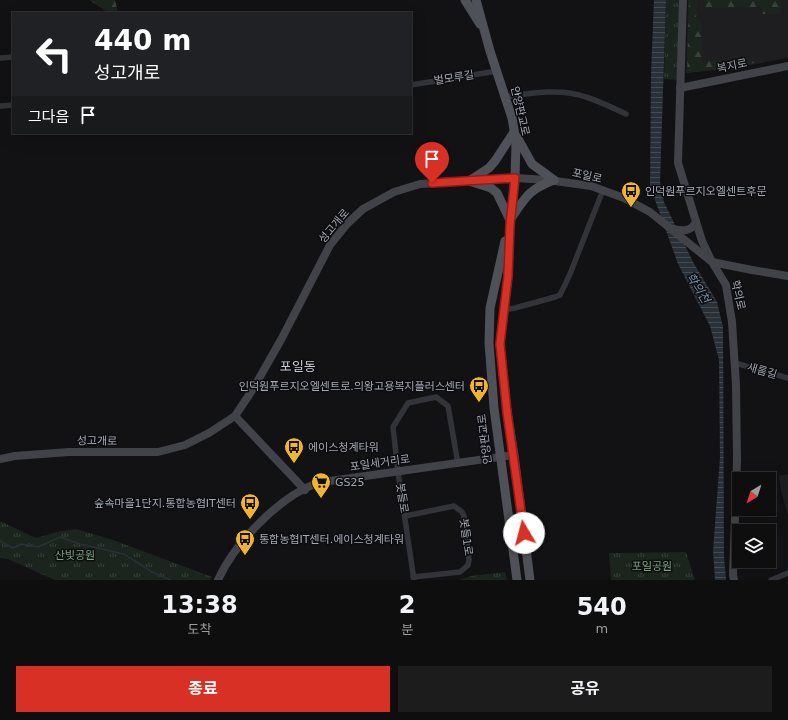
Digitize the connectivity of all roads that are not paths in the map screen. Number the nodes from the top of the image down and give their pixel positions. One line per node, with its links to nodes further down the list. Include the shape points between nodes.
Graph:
1 (465, 0): 4 (main road, 안양판교로)
2 (476, 0): 4 (main road, 안양판교로)
3 (683, 0): 10 (street, 학의로)
4 (484, 30): 8 (main road, 안양판교로)
5 (12, 57): 6 (street)
6 (0, 58)
7 (788, 66): 10 (street, 복지로)
8 (497, 71): 9 (street, 벌모루길); 11 (main road, 안양판교로)
9 (412, 85)
10 (680, 88): 21 (street, 학의로, via 678,162)
11 (505, 97): 14 (street, via 527,93 562,92 585,96); 15 (main road, 안양판교로)
12 (12, 105): 13 (street)
13 (0, 106)
14 (626, 114)
15 (514, 132): 16 (main road, 안양판교로); 17 (main road, via 532,164); 18 (main road, via 489,168)
16 (515, 178): 17 (street, 포일로); 18 (street, 성고개로); 20 (main road, 안양판교로)
17 (554, 180): 19 (street, 포일로); 20 (main road, via 533,190)
18 (470, 181): 20 (main road, via 491,188 497,193); 28 (street, 성고개로, via 420,184 394,192 363,209 330,245 282,338 253,389)
19 (603, 190): 22 (street, 포일로, via 650,212); 25 (street, via 560,295)
20 (510, 222): 25 (main road, 안양판교로, via 508,276); 30 (main road, 안양판교로, via 490,308 489,336)
21 (695, 225): 22 (street, via 682,231); 23 (street, 학의로)
22 (673, 229): 23 (street, 포일로)
23 (712, 262): 24 (street); 26 (street, 학의로, via 726,285)
24 (788, 276)
25 (503, 310): 29 (main road, 안양판교로, via 501,363)
26 (735, 363): 27 (street, 새롬길); 41 (street, 학의로, via 737,460)
27 (788, 378)
28 (234, 416): 31 (street, 성고개로, via 185,445 158,452 69,452); 34 (street)
29 (514, 455): 30 (street, 포일세거리로); 40 (main road, 안양판교로)
30 (500, 457): 32 (street, 포일세거리로); 39 (main road, 안양판교로)
31 (0, 459)
32 (458, 464): 33 (street, 포일세거리로); 33 (street, 봇들로, via 448,406 436,397 408,403 393,427)
33 (398, 472): 34 (street, 포일세거리로, via 330,481 315,484); 35 (street, 봇들로)
34 (305, 490): 38 (street, 포일세거리로, via 287,499 249,534 228,561)
35 (405, 516): 37 (street, 봇들로); 37 (street, 봇들1로, via 454,506 464,516 468,565 460,572)
36 (788, 573): 42 (street)
37 (413, 579)
38 (218, 580)
39 (517, 580)
40 (530, 580)
41 (734, 580)
42 (771, 580)

